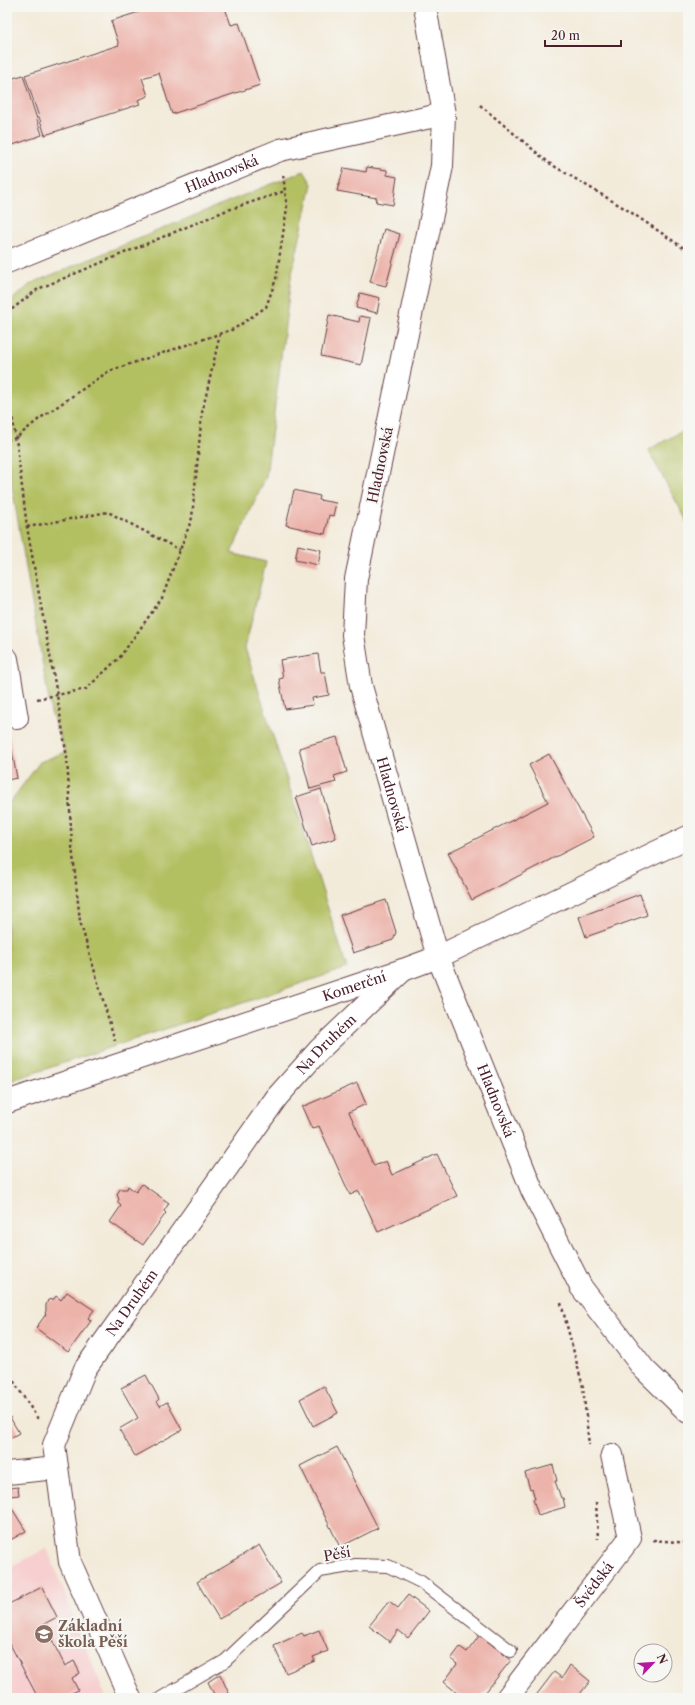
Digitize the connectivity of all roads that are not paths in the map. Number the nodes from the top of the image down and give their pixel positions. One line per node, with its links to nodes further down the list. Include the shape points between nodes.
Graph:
1 (425, 7): 2 (street, Hladnovská)
2 (444, 114): 3 (street, Hladnovská, via 280,150); 7 (street, Hladnovská, via 442,166 356,579 353,635 361,686)
3 (7, 262)
4 (7, 659): 5 (street)
5 (16, 711)
6 (688, 837): 7 (street, Komerční)
7 (438, 957): 8 (street, Komerční); 10 (street, Hladnovská, via 532,1190 580,1288 644,1369)
8 (403, 970): 9 (street, Komerční); 12 (street, Na Druhém, via 319,1050 278,1097 85,1369 54,1445)
9 (7, 1102)
10 (688, 1412)
11 (612, 1455): 17 (street, Švédská, via 630,1538)
12 (57, 1468): 13 (street); 15 (street, Na Druhém, via 70,1562)
13 (7, 1473)
14 (511, 1651): 16 (lane, Pěší, via 421,1582 388,1566 356,1565 320,1571 225,1661)
15 (130, 1698)
16 (161, 1698)
17 (507, 1698)

